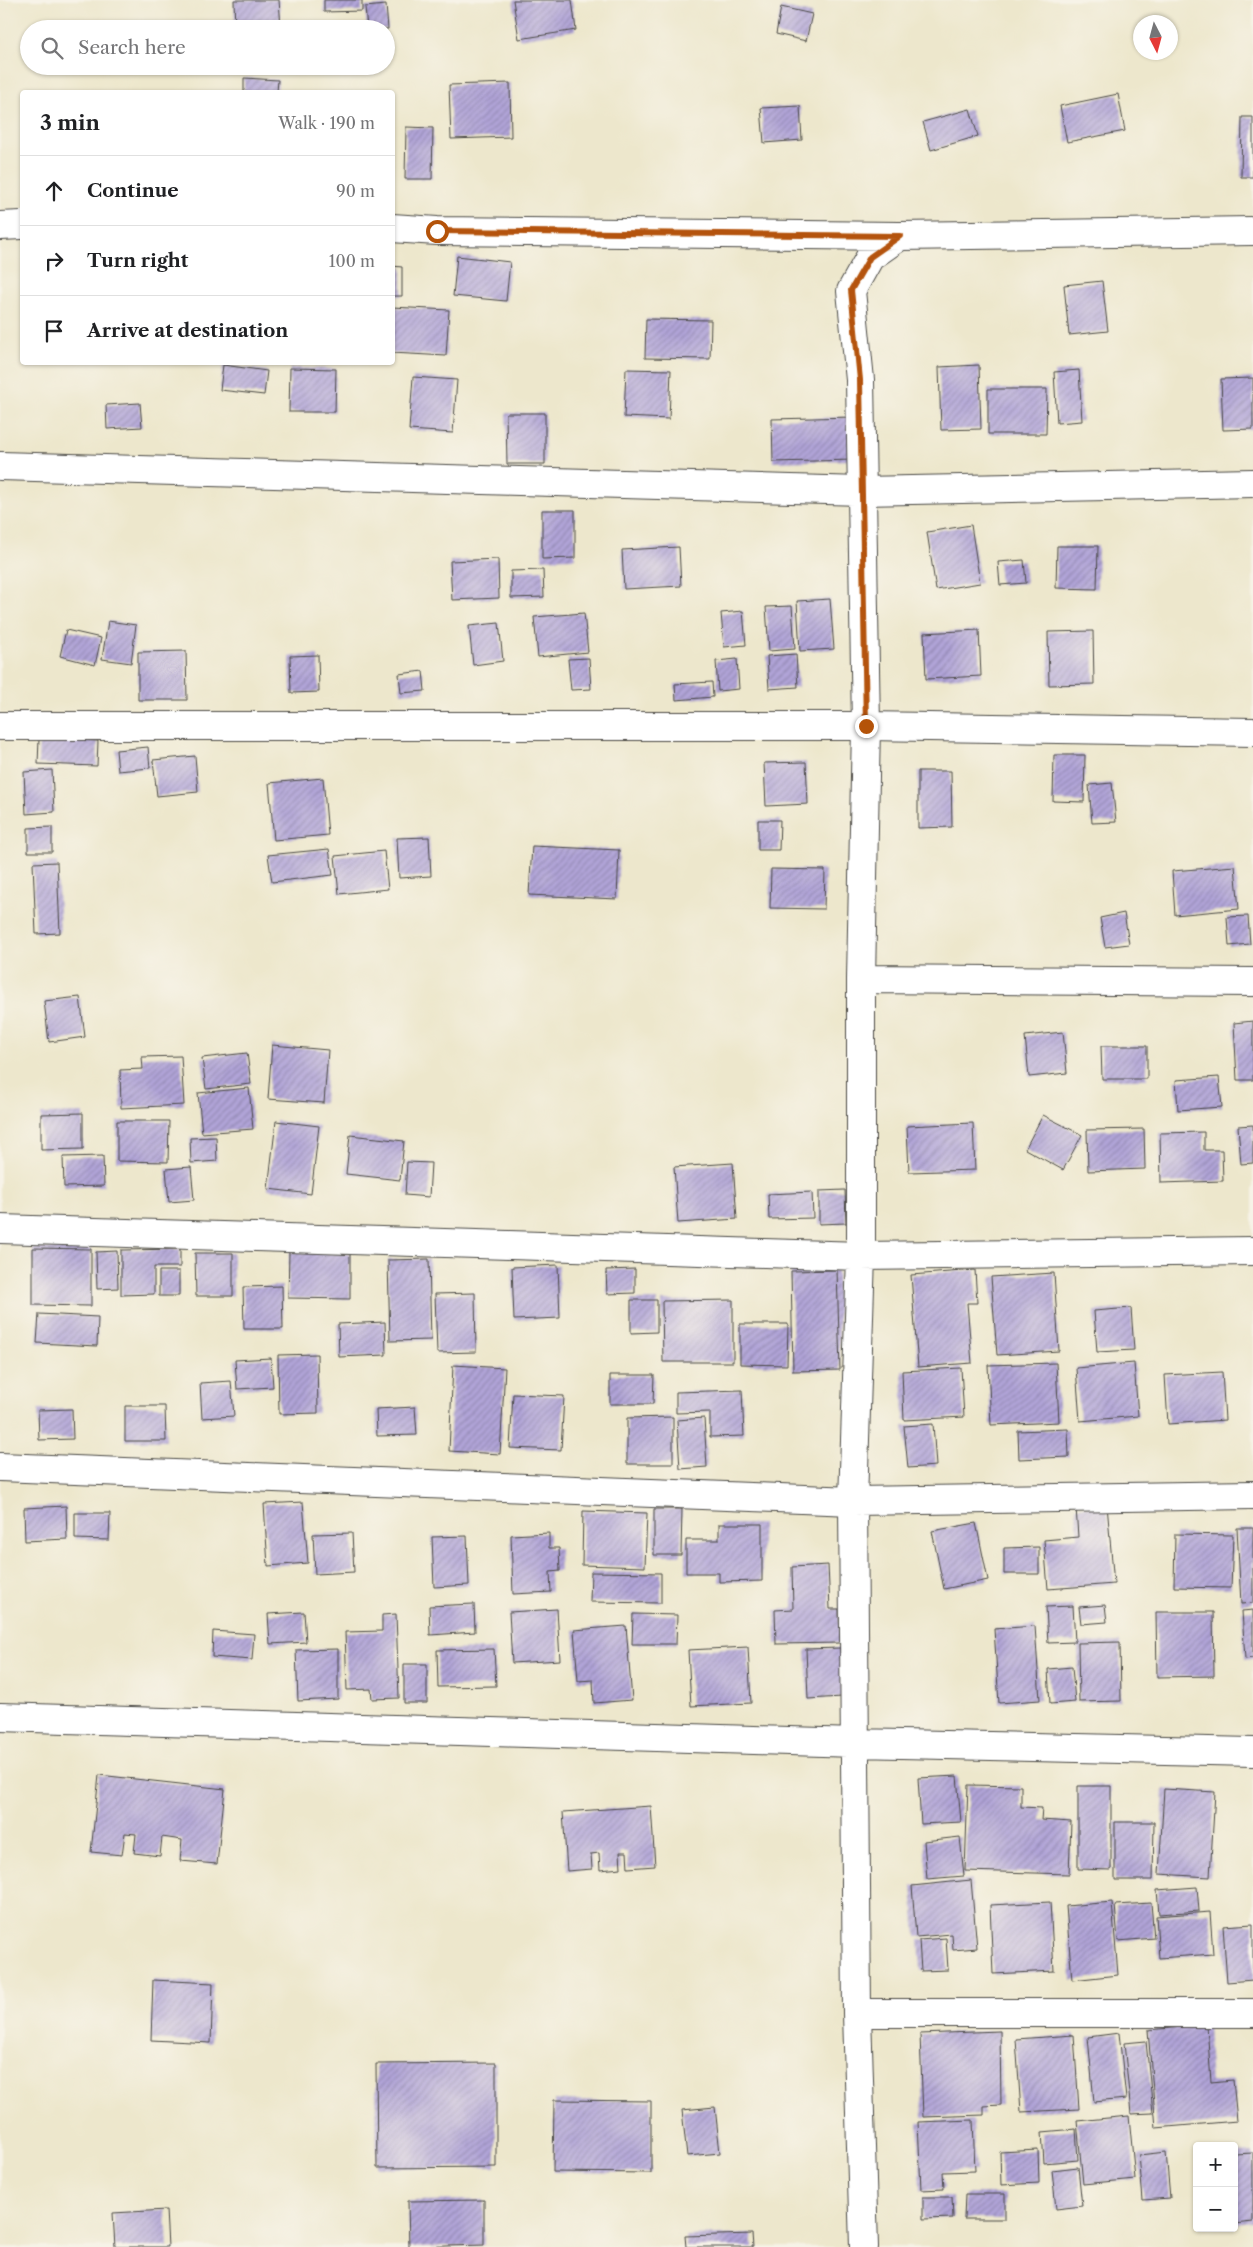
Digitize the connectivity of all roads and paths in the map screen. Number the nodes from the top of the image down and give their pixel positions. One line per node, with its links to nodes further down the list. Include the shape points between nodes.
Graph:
1 (20, 225): 2 (street)
2 (0, 226)
3 (395, 228): 5 (street)
4 (1253, 231): 5 (street)
5 (900, 236): 8 (street, via 870,257 851,290 860,380)
6 (0, 466): 8 (street)
7 (1253, 483): 8 (street)
8 (862, 491): 10 (street)
9 (0, 726): 10 (street)
10 (866, 726): 11 (street); 12 (street)
11 (1253, 732)
12 (861, 979): 13 (street); 16 (street)
13 (1253, 982)
14 (0, 1229): 16 (street)
15 (1253, 1251): 16 (street)
16 (861, 1256): 19 (street)
17 (0, 1467): 19 (street)
18 (1253, 1495): 19 (street)
19 (853, 1501): 21 (street)
20 (0, 1717): 21 (street)
21 (856, 1743): 22 (street); 23 (street)
22 (1253, 1752)
23 (857, 2013): 24 (street); 25 (street)
24 (1253, 2013)
25 (864, 2247)

